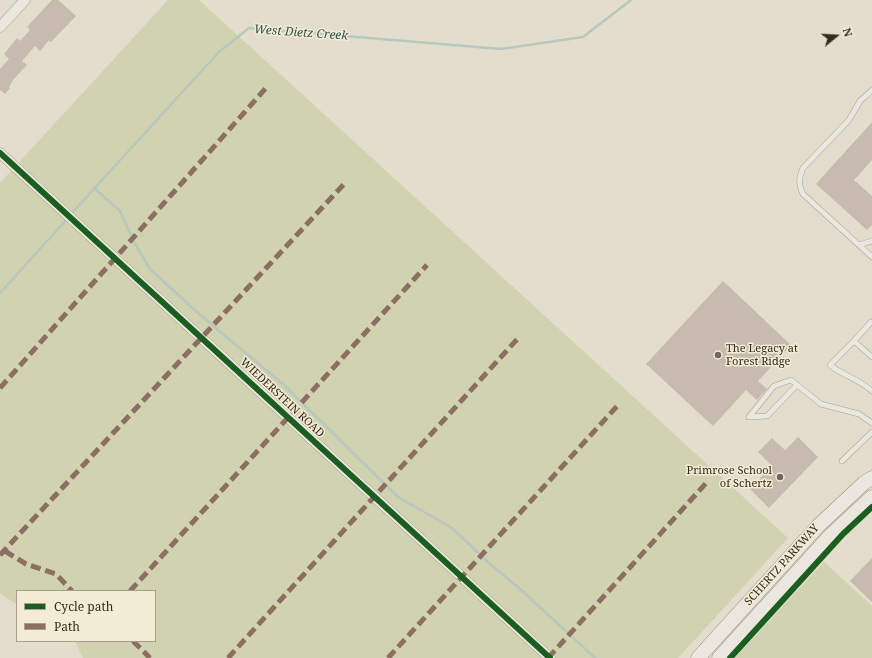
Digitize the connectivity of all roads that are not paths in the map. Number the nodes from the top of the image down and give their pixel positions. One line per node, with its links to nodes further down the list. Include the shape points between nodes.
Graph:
1 (25, 0): 2 (street)
2 (0, 28)
3 (872, 90): 6 (lane, via 860,101 849,120 803,168 799,177 803,194)
4 (0, 153): 18 (street, WIEDERSTEIN ROAD)
5 (872, 241): 6 (lane)
6 (859, 245): 7 (lane)
7 (872, 257)
8 (871, 322): 9 (lane)
9 (854, 340): 10 (lane); 12 (lane, via 830,365)
10 (872, 357)
11 (797, 385): 11 (lane, via 791,380 774,386 749,417 768,416); 13 (lane, via 821,404 860,414)
12 (872, 391)
13 (872, 423)
14 (872, 432): 15 (lane)
15 (842, 461)
16 (872, 478): 19 (main road, SCHERTZ PARKWAY, via 818,526)
17 (872, 497): 20 (main road, SCHERTZ PARKWAY, via 829,536)
18 (550, 658)
19 (698, 658)
20 (719, 658)

